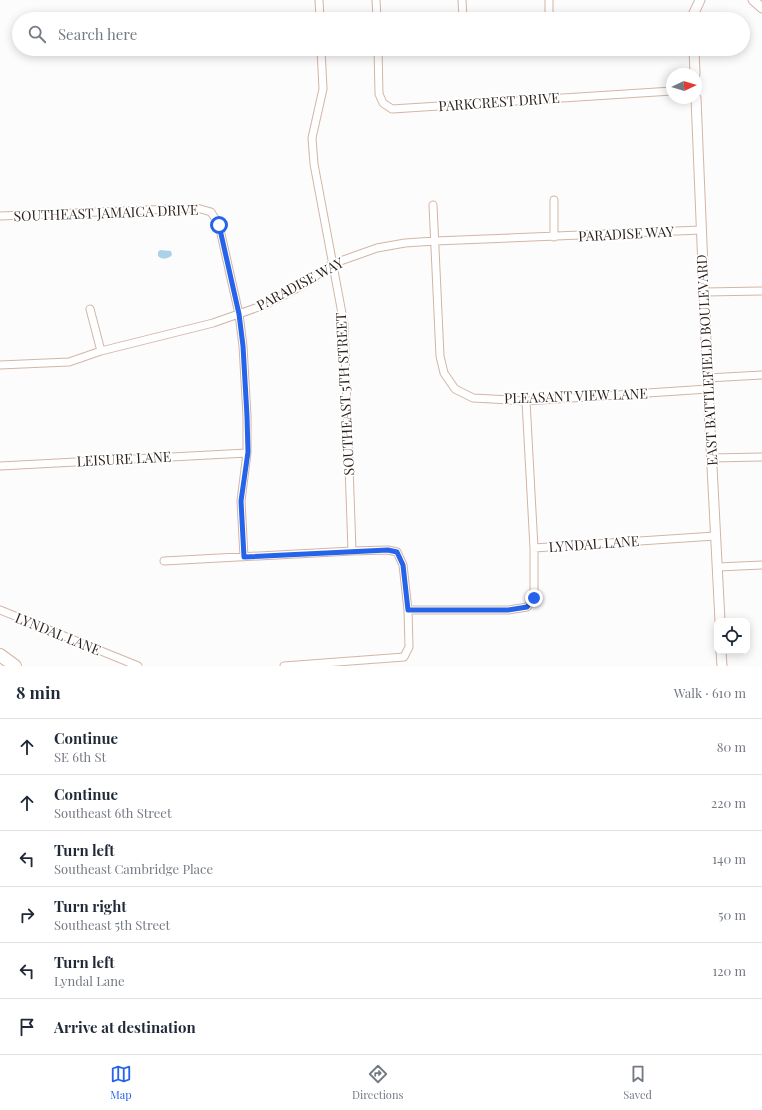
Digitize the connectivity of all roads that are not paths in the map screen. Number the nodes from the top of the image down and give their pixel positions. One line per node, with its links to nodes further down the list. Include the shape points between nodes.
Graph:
1 (319, 0): 8 (street)
2 (376, 0): 9 (street)
3 (462, 0): 10 (street)
4 (549, 0): 11 (street)
5 (700, 0): 12 (street)
6 (753, 0): 7 (street)
7 (762, 8)
8 (320, 12)
9 (377, 12)
10 (463, 12)
11 (550, 12)
12 (694, 12)
13 (321, 56): 25 (street, SOUTHEAST 5TH STREET, via 323,90 312,138 314,164)
14 (378, 56): 17 (street, PARKCREST DRIVE, via 379,94 383,103 392,109)
15 (694, 56): 16 (street)
16 (695, 68)
17 (666, 91)
18 (696, 104): 22 (street, EAST BATTLEFIELD BOULEVARD)
19 (554, 200): 23 (street)
20 (433, 205): 24 (street, PLEASANT VIEW LANE)
21 (0, 216): 29 (street, SOUTHEAST JAMAICA DRIVE, via 197,208 211,212 219,225)
22 (701, 230): 23 (street, PARADISE WAY); 27 (street, EAST BATTLEFIELD BOULEVARD)
23 (554, 237): 24 (street, PARADISE WAY)
24 (435, 241): 25 (street, PARADISE WAY, via 377,248); 35 (street, PLEASANT VIEW LANE, via 440,356 444,374 454,389 473,398)
25 (332, 264): 29 (street, PARADISE WAY, via 305,284 267,304); 42 (street, SOUTHEAST 5TH STREET, via 344,324)
26 (762, 291): 27 (street)
27 (705, 292): 33 (street, EAST BATTLEFIELD BOULEVARD)
28 (90, 309): 30 (street)
29 (239, 314): 30 (street, PARADISE WAY); 36 (street)
30 (101, 351): 31 (street, PARADISE WAY, via 70,362)
31 (0, 365)
32 (762, 375): 33 (street)
33 (708, 378): 34 (street, EAST BATTLEFIELD BOULEVARD)
34 (708, 389): 35 (street, PLEASANT VIEW LANE); 38 (street, EAST BATTLEFIELD BOULEVARD)
35 (526, 401): 41 (street)
36 (248, 452): 39 (street, LEISURE LANE); 43 (street, via 241,501)
37 (762, 457): 38 (street)
38 (711, 458): 40 (street, EAST BATTLEFIELD BOULEVARD)
39 (0, 466)
40 (715, 536): 41 (street, LYNDAL LANE); 46 (street, EAST BATTLEFIELD BOULEVARD)
41 (534, 548): 48 (street, LYNDAL LANE, via 534,598 527,607 508,610)
42 (352, 551): 43 (street); 48 (street, via 397,552 403,565)
43 (244, 557): 44 (street)
44 (164, 561)
45 (762, 565): 46 (street)
46 (718, 567): 49 (street, EAST BATTLEFIELD BOULEVARD)
47 (0, 610): 53 (street, LYNDAL LANE)
48 (408, 610): 54 (street, via 409,647 404,657)
49 (720, 618)
50 (721, 654): 55 (street)
51 (0, 656): 52 (highway)
52 (15, 666)
53 (138, 666)
54 (284, 666)
55 (722, 666)

